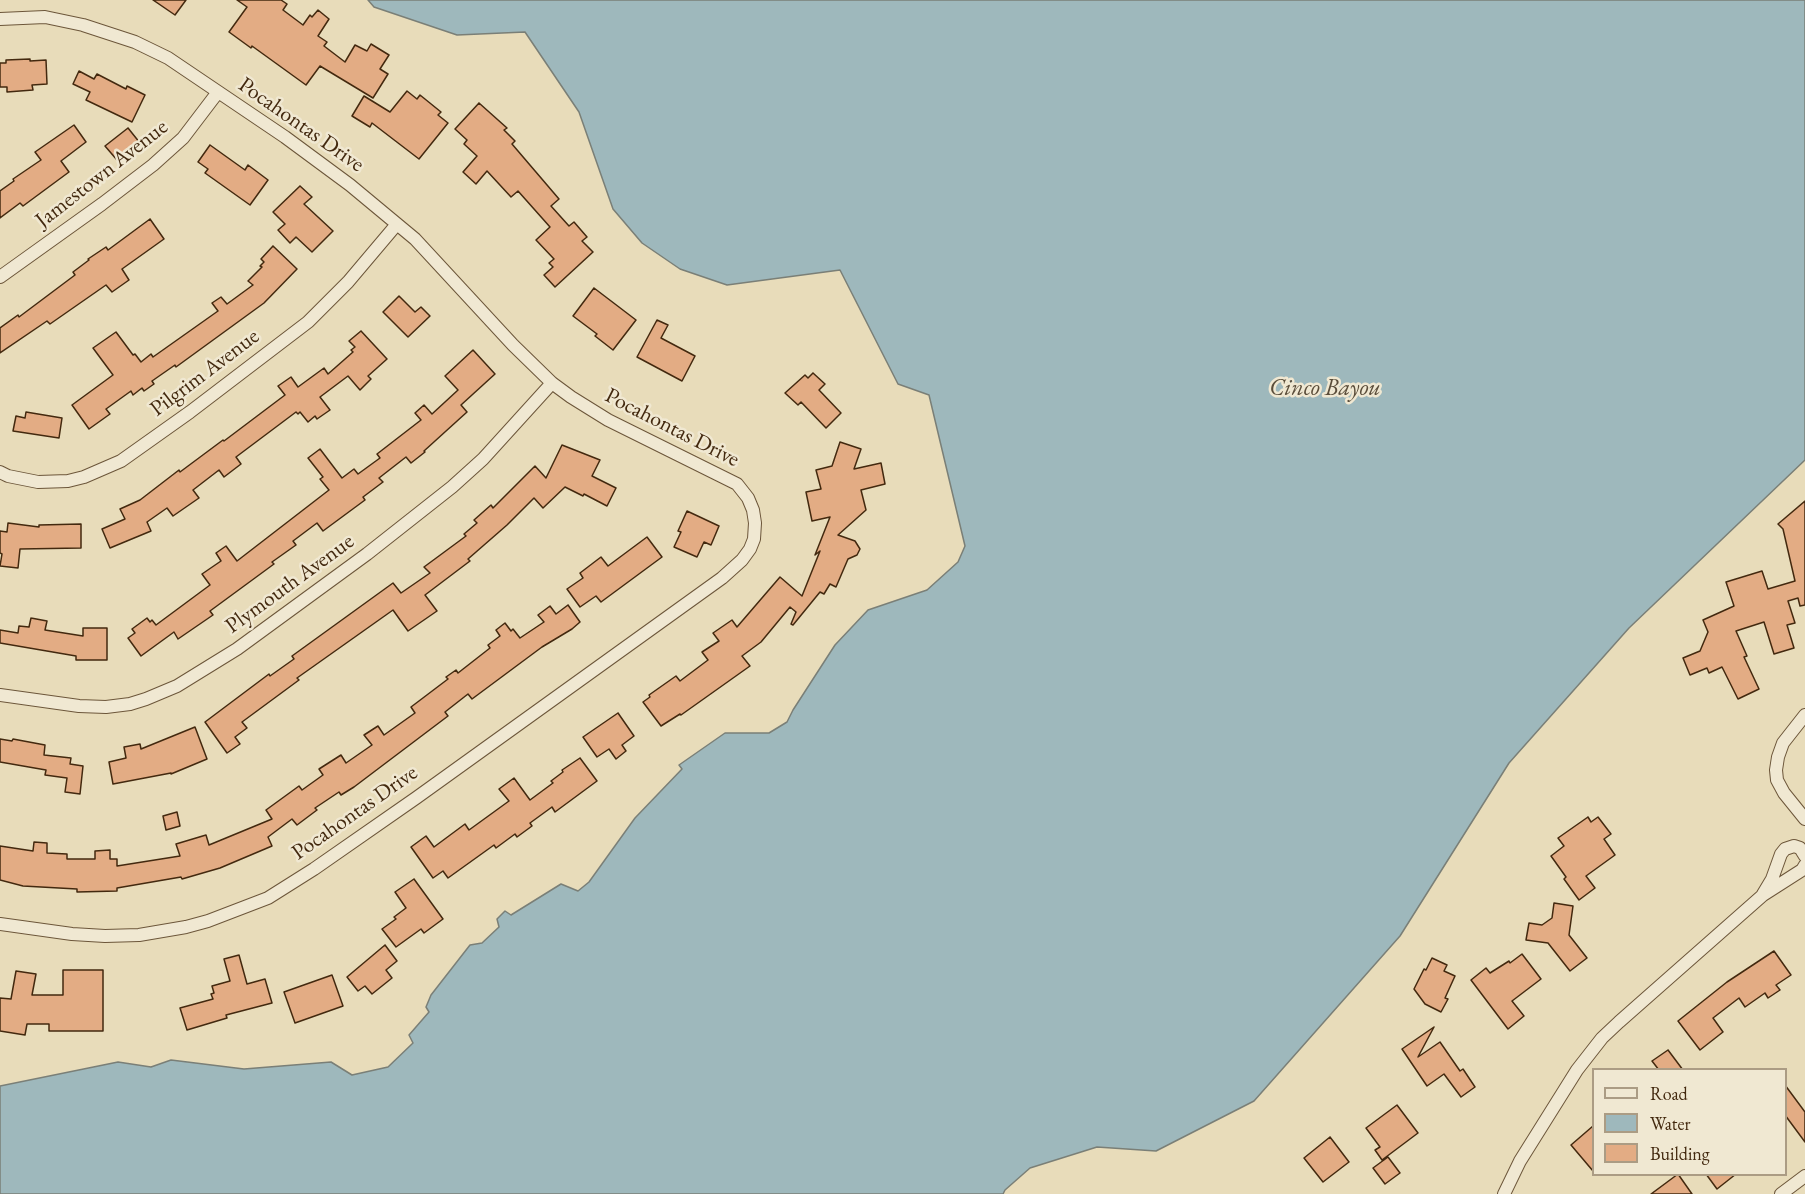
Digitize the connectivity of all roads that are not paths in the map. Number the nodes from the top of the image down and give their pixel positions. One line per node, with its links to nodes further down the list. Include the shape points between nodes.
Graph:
1 (0, 19): 2 (street, Pocahontas Drive, via 45,17 102,30 168,58)
2 (218, 92): 3 (street, Pocahontas Drive, via 350,185); 4 (street, Jamestown Avenue, via 183,138 153,165)
3 (396, 224): 5 (street, Pocahontas Drive, via 415,239); 6 (street, Pilgrim Avenue, via 348,282 308,322 121,461 68,481 38,482)
4 (0, 277)
5 (552, 383): 7 (street, Plymouth Avenue, via 452,487 237,649 177,686 146,699 106,707); 13 (street, Pocahontas Drive, via 608,420 737,484 748,498 755,523 754,539 742,560 425,791 268,898 208,921 139,935 72,934)
6 (0, 472)
7 (0, 695)
8 (1805, 715): 9 (street, via 1783,743 1776,770 1784,793)
9 (1805, 819)
10 (1805, 856): 12 (street, via 1800,848 1785,849)
11 (1805, 865): 12 (street)
12 (1763, 895): 15 (street, via 1589,1053)
13 (0, 924)
14 (1805, 1176): 16 (street)
15 (1504, 1194)
16 (1781, 1194)

